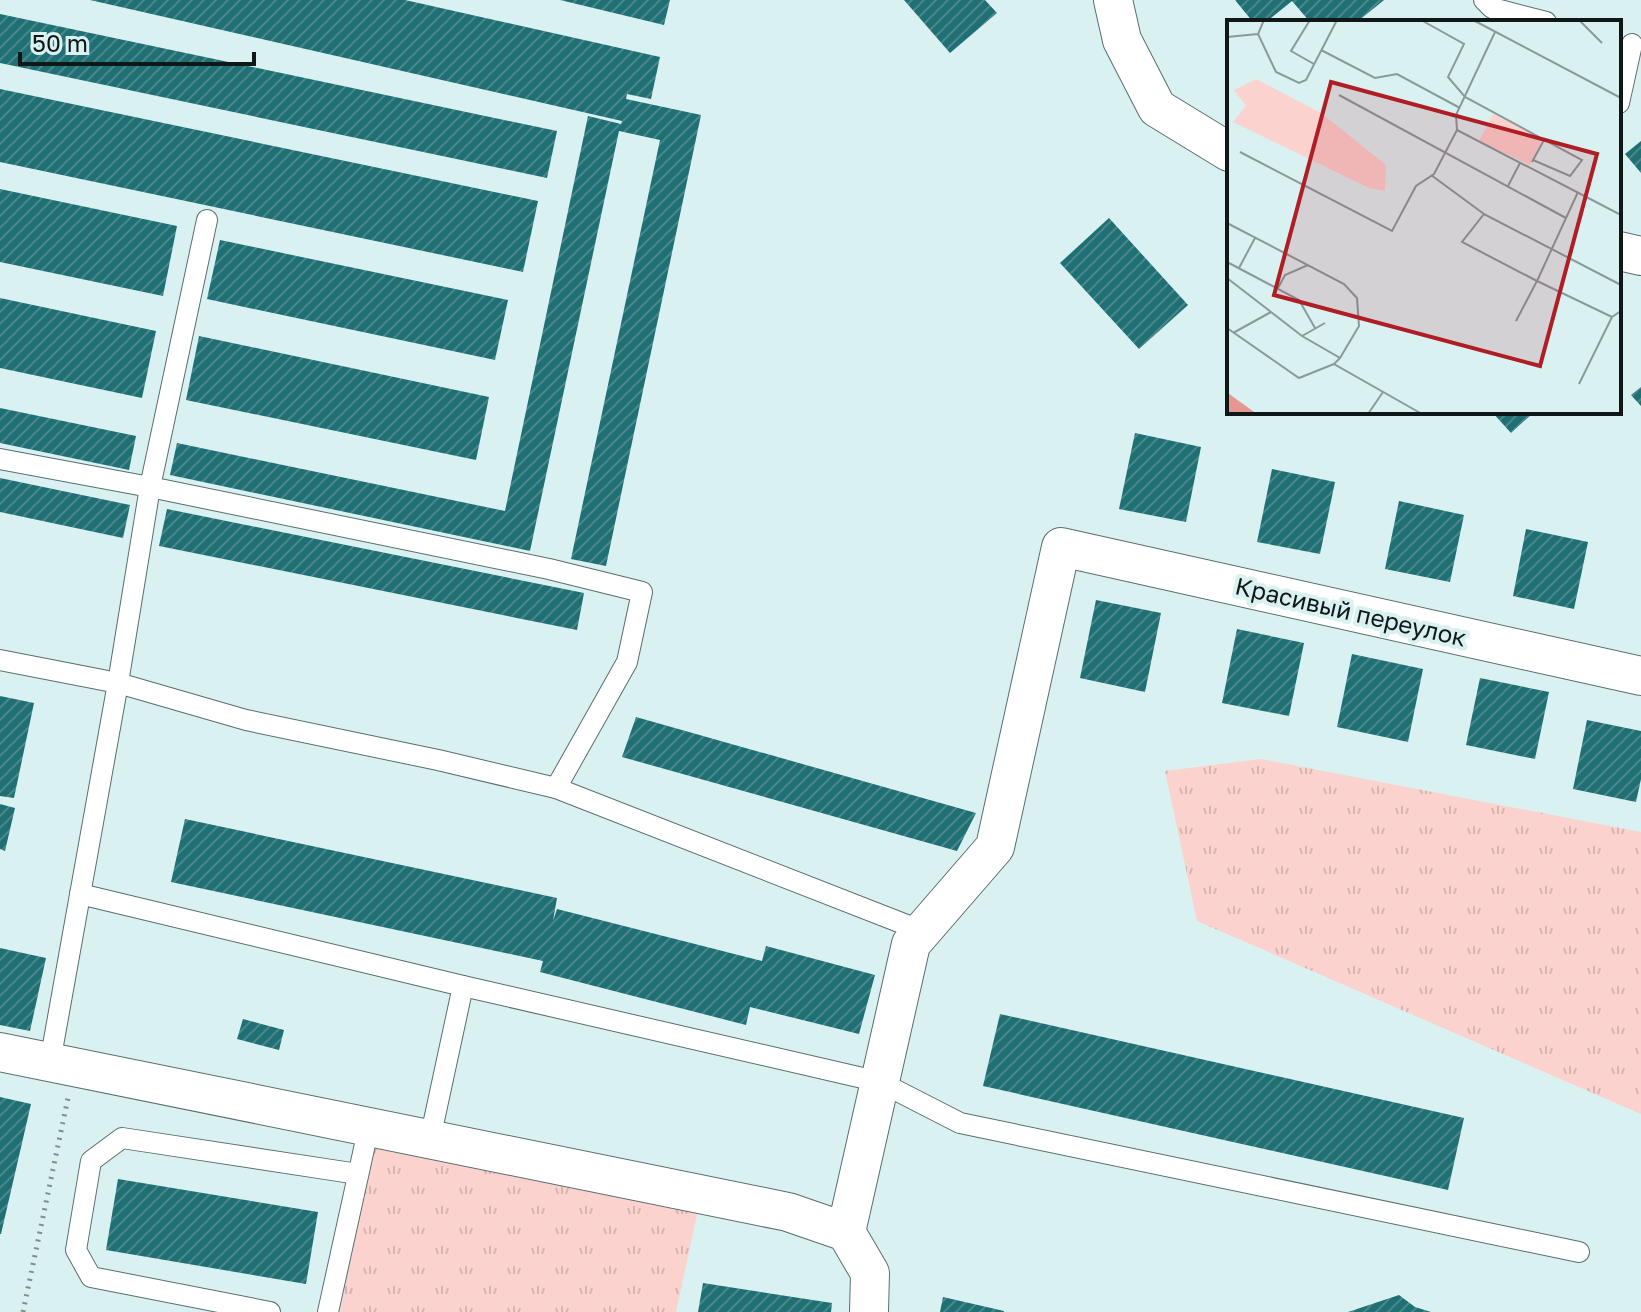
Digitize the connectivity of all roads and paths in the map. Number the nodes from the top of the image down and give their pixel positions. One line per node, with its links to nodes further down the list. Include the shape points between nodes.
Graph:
1 (1113, 0): 6 (street, via 1122,40 1157,108)
2 (1484, 0): 3 (lane, via 1492,8)
3 (1538, 20)
4 (1631, 43): 5 (lane)
5 (1621, 93)
6 (1227, 151)
7 (207, 220): 11 (lane)
8 (1621, 251): 9 (street)
9 (1641, 256)
10 (0, 459): 11 (lane)
11 (150, 487): 14 (lane); 15 (lane, via 642,592 627,662)
12 (0, 660): 14 (lane)
13 (1641, 676): 17 (street, Красивый переулок, via 1061,547 995,847)
14 (118, 683): 15 (lane, via 246,720); 16 (lane)
15 (556, 788): 17 (lane)
16 (80, 894): 18 (lane); 20 (lane)
17 (922, 931): 21 (street, via 911,944)
18 (463, 986): 21 (lane); 23 (lane)
19 (0, 1052): 20 (street)
20 (62, 1065): 22 (street); 27 (path)
21 (880, 1082): 25 (street); 26 (lane, via 960,1123)
22 (369, 1126): 23 (street); 24 (lane)
23 (430, 1139): 25 (street, via 788,1212)
24 (358, 1174): 28 (lane, via 122,1138 91,1161 76,1250 91,1277); 29 (lane)
25 (846, 1232): 30 (street, via 870,1273)
26 (1579, 1252)
27 (23, 1312)
28 (270, 1312)
29 (328, 1312)
30 (869, 1312)

